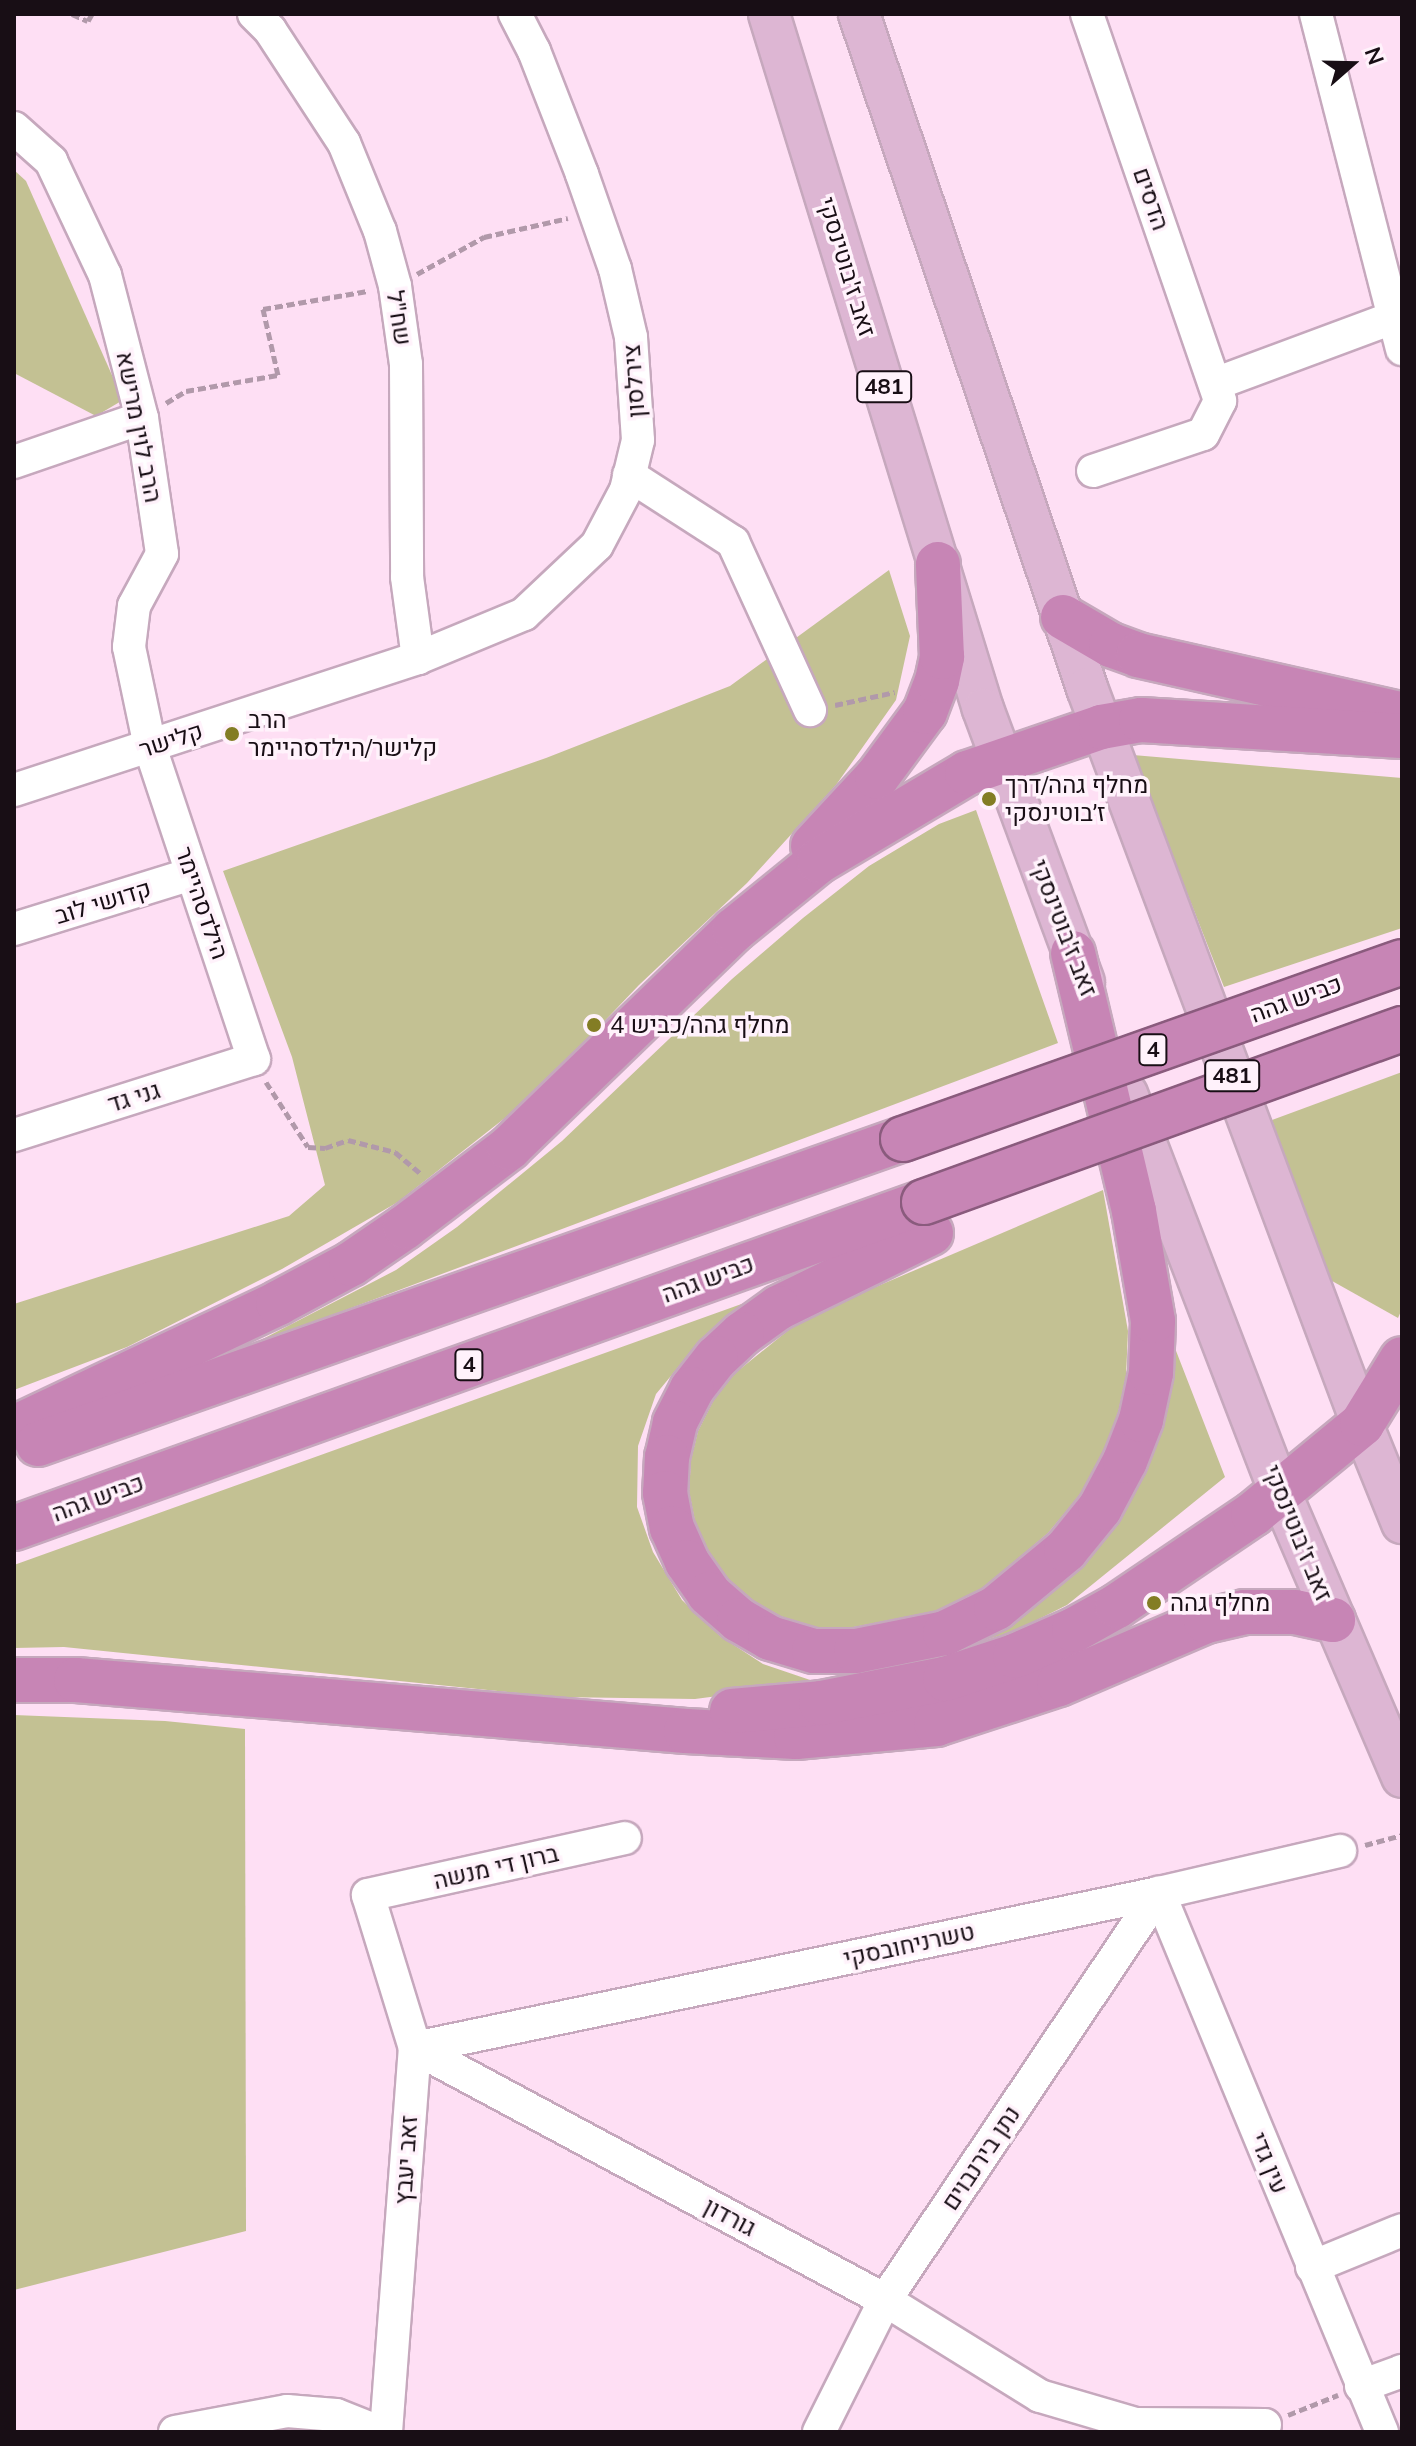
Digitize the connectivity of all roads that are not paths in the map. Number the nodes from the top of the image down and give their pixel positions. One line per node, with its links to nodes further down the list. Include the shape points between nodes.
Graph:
1 (254, 14): 18 (street, שח"ל, via 344,143 380,231 395,286 406,364 407,577)
2 (515, 14): 15 (street, צירלסון, via 534,51 615,269 631,337 638,440)
3 (769, 14): 16 (main road, זאב ז'בוטינסקי / 481)
4 (859, 14): 17 (main road, 481)
5 (1087, 14): 11 (street, הדסים)
6 (1316, 14): 8 (street)
7 (14, 128): 12 (street, הרב לוין מרישא, via 51,161 105,275)
8 (1388, 249): 9 (street)
9 (1392, 318): 10 (street); 11 (street)
10 (1402, 349)
11 (1215, 384): 14 (street, הדסים, via 1220,401 1203,434)
12 (142, 418): 13 (street); 23 (street, הרב לוין מרישא, via 162,554 134,606 129,647)
13 (14, 462)
14 (1093, 471)
15 (629, 475): 18 (street, צירלסון, via 597,545 524,614); 19 (street, via 733,542)
16 (938, 564): 24 (main road, זאב ז'בוטינסקי / 481); 28 (highway, via 942,657 925,712 877,777)
17 (1063, 617): 20 (highway, via 1138,655); 21 (main road, 481)
18 (418, 658): 23 (street, קלישר)
19 (810, 710)
20 (1402, 714)
21 (1101, 727): 22 (highway, via 1184,720); 24 (highway); 36 (main road, 481)
22 (1402, 736)
23 (150, 747): 25 (street, קלישר); 26 (street, הילדסהיימר)
24 (1001, 759): 28 (highway, via 878,823 819,861); 29 (main road, זאב ז'בוטינסקי / 481)
25 (14, 790)
26 (192, 874): 27 (street, קדושי לוב); 32 (street, הילדסהיימר)
27 (14, 929)
28 (734, 930): 37 (highway, via 509,1148 405,1227 351,1264 278,1303)
29 (1073, 953): 34 (highway, via 1134,1211 1153,1321 1151,1373 1125,1461 1100,1508 1066,1550 996,1608 945,1633 856,1651 814,1651 770,1638 709,1594 687,1562 665,1493 675,1423 708,1368 742,1334); 39 (main road, זאב ז'בוטינסקי / 481)
30 (1402, 962): 38 (highway, כביש גהה / 4, bridge)
31 (1402, 1029): 34 (highway, כביש גהה / 4, bridge, via 1227,1091)
32 (251, 1060): 33 (street, גני גד)
33 (14, 1135)
34 (928, 1217): 41 (highway, כביש גהה / 4)
35 (1402, 1359): 36 (highway)
36 (1362, 1424): 39 (highway); 40 (main road, 481)
37 (14, 1428)
38 (14, 1452)
39 (1280, 1492): 42 (main road, זאב ז'בוטינסקי / 481); 44 (highway, via 1117,1606 1015,1656 945,1679 850,1699 737,1711)
40 (1402, 1523)
41 (14, 1528)
42 (1333, 1620): 44 (highway, via 1295,1612 1244,1612 1206,1621 1000,1705 936,1724 873,1732 796,1737); 45 (main road, זאב ז'בוטינסקי / 481)
43 (14, 1680): 44 (highway, via 76,1680)
44 (510, 1716)
45 (1402, 1777)
46 (625, 1838): 49 (street, ברון די מנשה)
47 (1340, 1851): 48 (street, טשרניחובסקי)
48 (1159, 1893): 50 (street, טשרניחובסקי); 52 (street, עין גדי); 53 (street, נתן בירנבוים)
49 (368, 1895): 50 (street, זאב יעבץ)
50 (415, 2048): 53 (street, גורדון); 60 (street, זאב יעבץ)
51 (1402, 2230): 52 (street)
52 (1312, 2267): 55 (street, עין גדי)
53 (885, 2300): 57 (street, גורדון, via 1040,2396); 61 (street, נתן בירנבוים)
54 (1402, 2371): 55 (street)
55 (1361, 2386): 62 (street, עין גדי)
56 (1265, 2425): 57 (street, גורדון)
57 (1136, 2428)
58 (175, 2432): 59 (street, via 287,2411 336,2415)
59 (379, 2432)
60 (386, 2432)
61 (819, 2432)
62 (1382, 2432)

